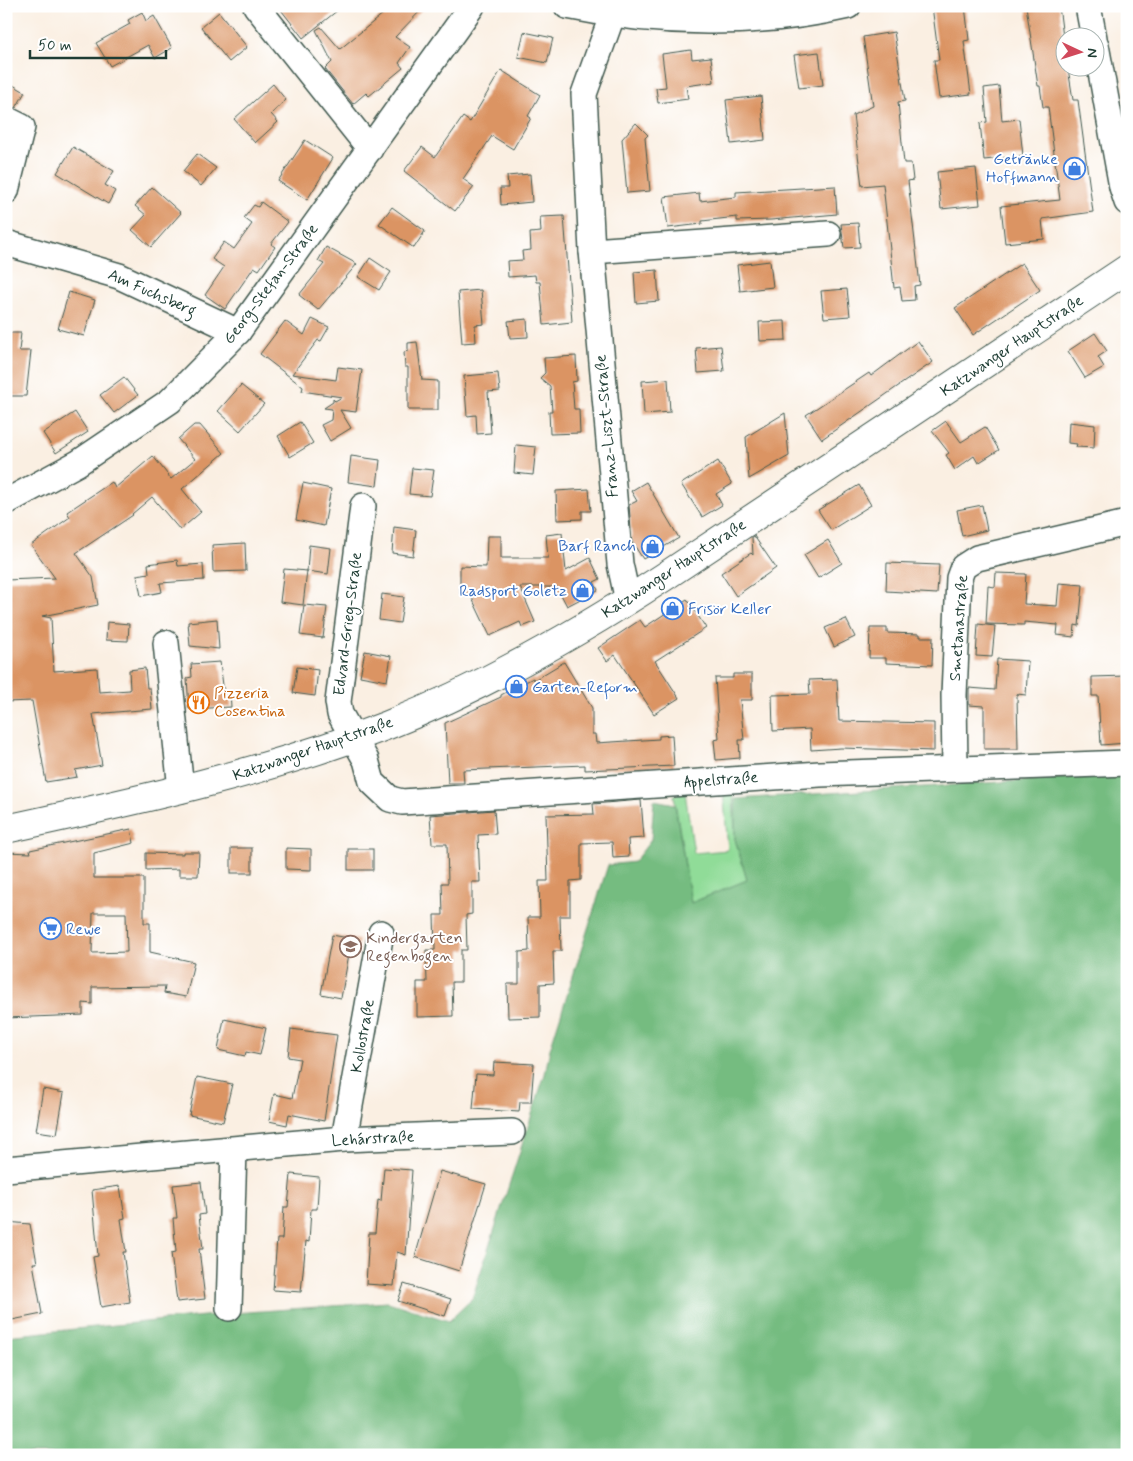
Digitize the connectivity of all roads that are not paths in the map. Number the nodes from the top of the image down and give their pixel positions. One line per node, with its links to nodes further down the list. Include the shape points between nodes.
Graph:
1 (256, 6): 10 (street)
2 (472, 6): 10 (street, Georg-Stefan-Straße)
3 (567, 6): 6 (street)
4 (848, 6): 6 (street, via 755,20)
5 (1088, 6): 7 (street)
6 (612, 16): 15 (street, Franz-Liszt-Straße, via 584,94)
7 (1092, 28)
8 (1102, 78): 12 (street)
9 (6, 119): 11 (street, via 22,127)
10 (370, 148): 17 (street, Georg-Stefan-Straße)
11 (6, 191)
12 (1127, 202)
13 (828, 234): 15 (street)
14 (6, 243): 17 (street, Am Fuchsberg, via 119,276)
15 (592, 251): 21 (street, Franz-Liszt-Straße, via 620,564)
16 (1127, 269): 21 (main road, Katzwanger Hauptstraße)
17 (238, 332): 18 (street, Georg-Stefan-Straße, via 170,401 78,464)
18 (6, 502)
19 (363, 506): 23 (street, Edvard-Grieg-Straße, via 338,702 340,714)
20 (1127, 523): 25 (street, Smetanastraße, via 977,558 963,567 959,578 954,694)
21 (628, 601): 23 (main road, Katzwanger Hauptstraße, via 483,683)
22 (166, 643): 26 (street)
23 (353, 738): 25 (street, Appelstraße, via 366,760 372,782 390,799 402,802 820,774); 26 (main road, Katzwanger Hauptstraße)
24 (1127, 763): 25 (street, Appelstraße)
25 (955, 769)
26 (182, 790): 27 (main road, Katzwanger Hauptstraße)
27 (6, 829)
28 (381, 933): 30 (street, Kollostraße)
29 (512, 1132): 30 (street, Lehárstraße)
30 (344, 1139): 31 (street, Lehárstraße)
31 (234, 1150): 32 (street, Lehárstraße); 33 (street)
32 (6, 1169)
33 (229, 1308)

